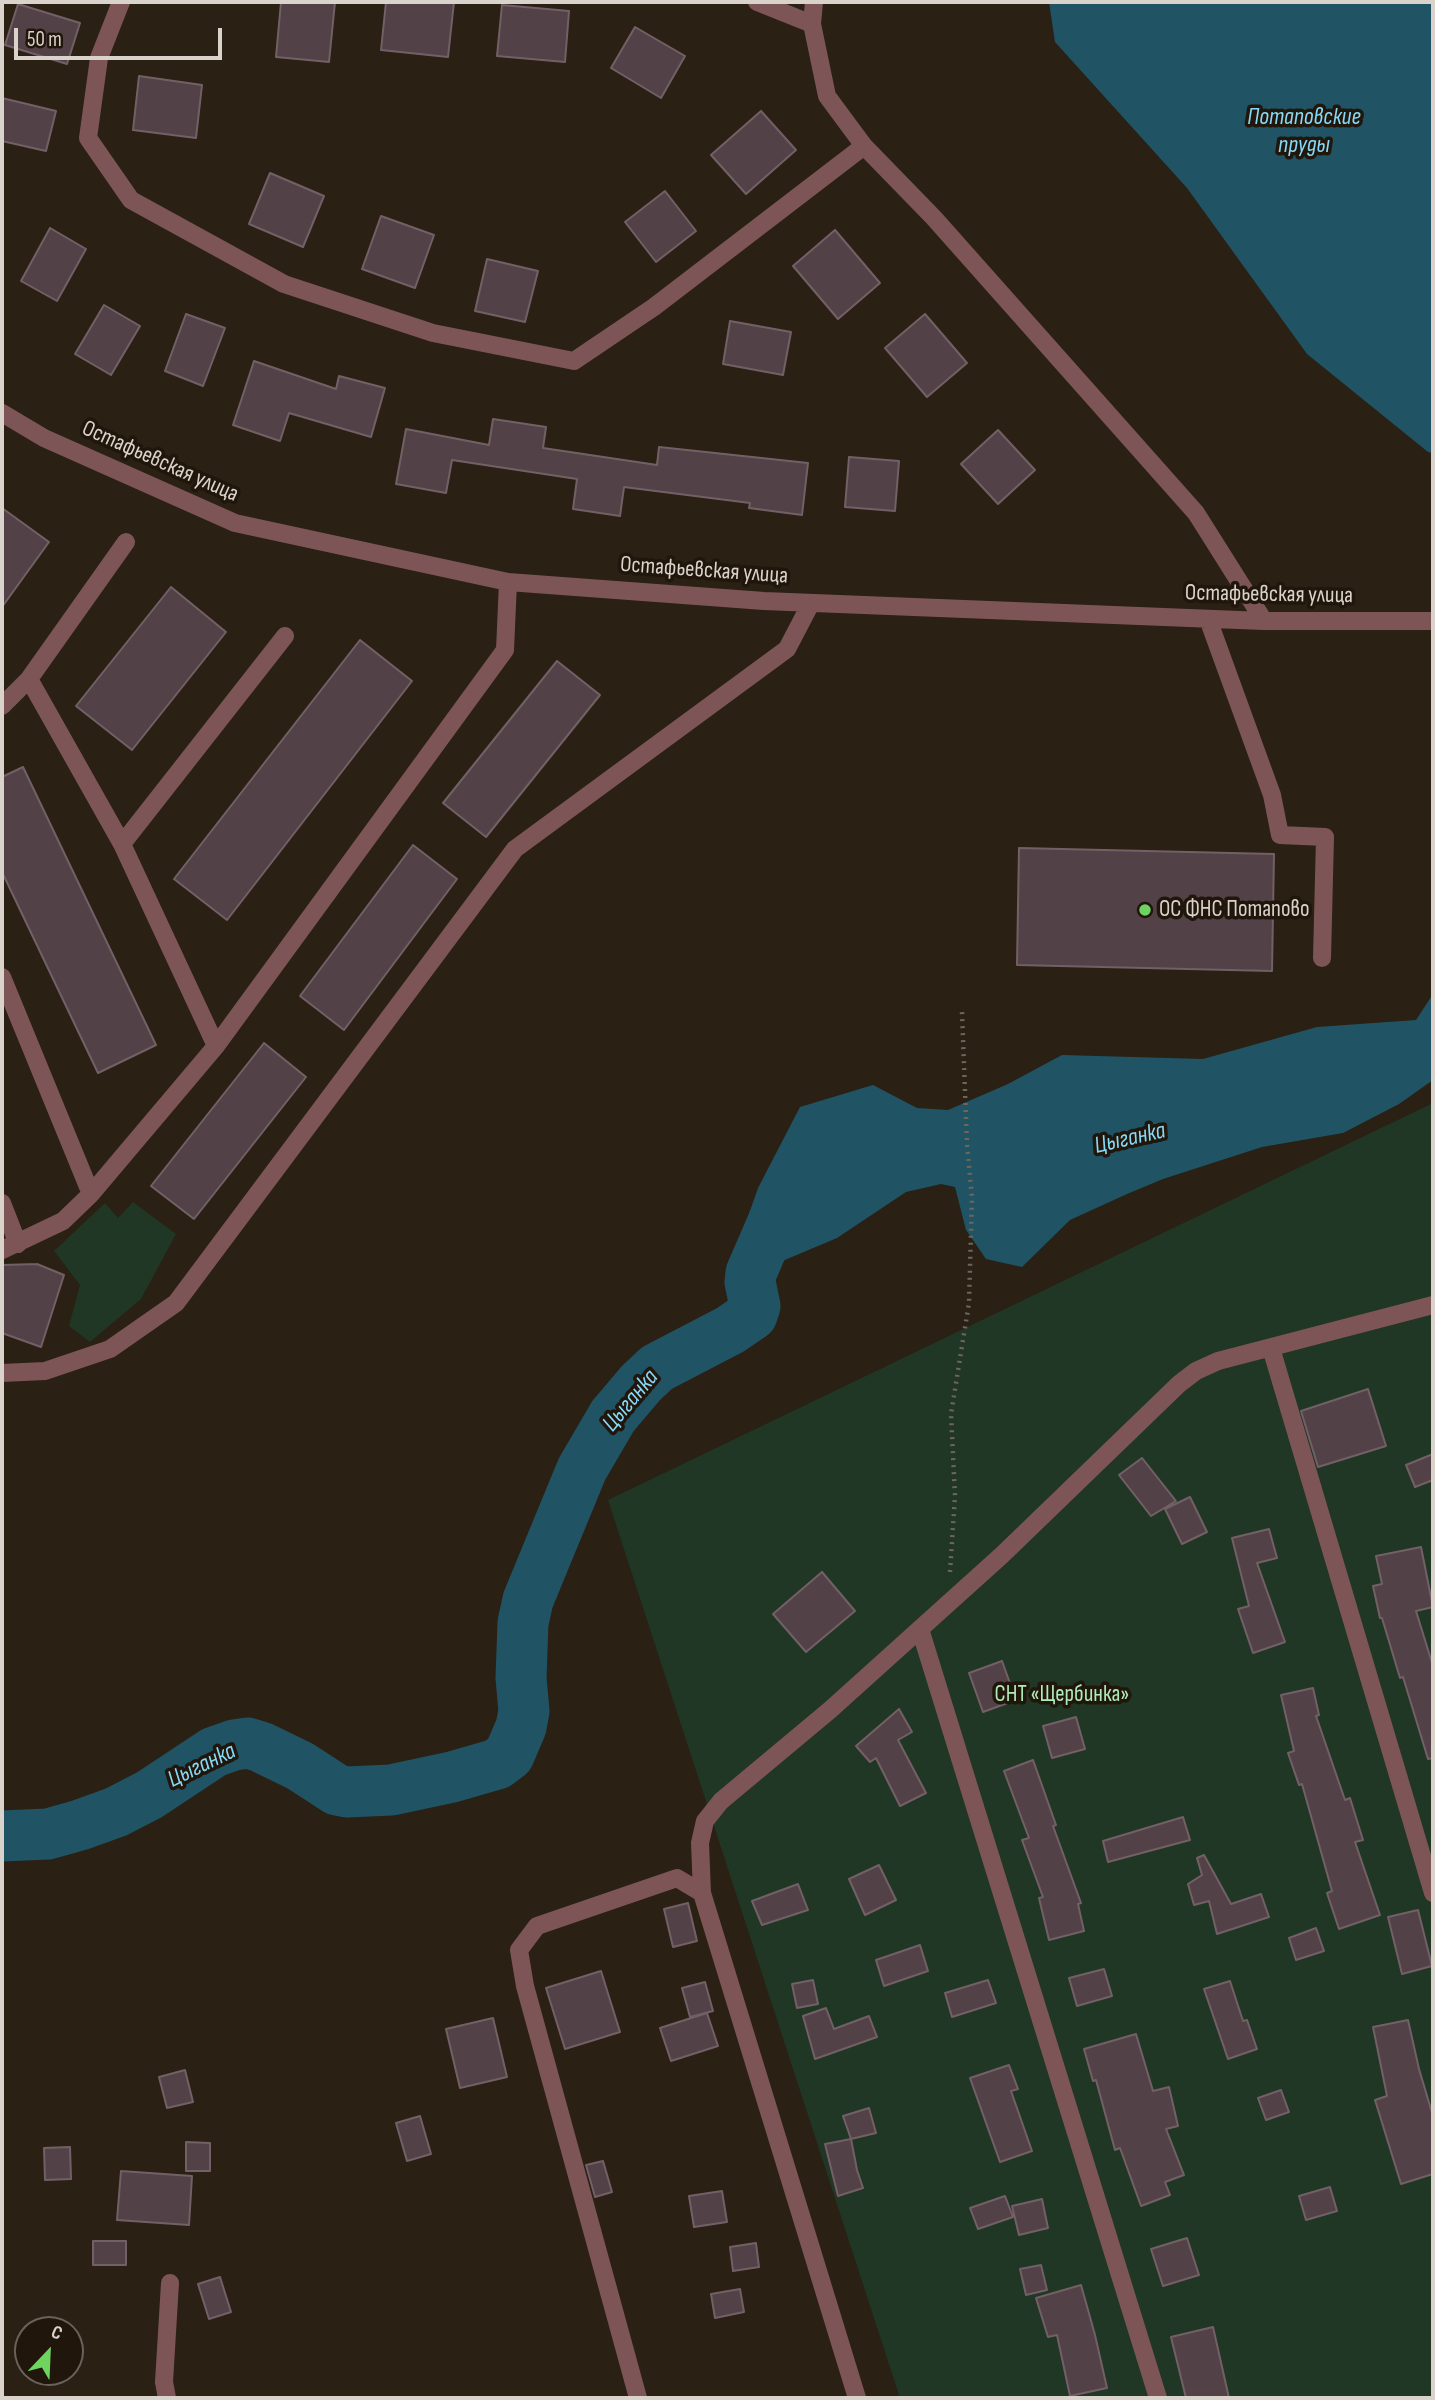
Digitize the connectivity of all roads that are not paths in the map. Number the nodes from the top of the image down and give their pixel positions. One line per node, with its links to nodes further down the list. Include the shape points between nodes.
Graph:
1 (121, 2): 5 (street, via 99,58 88,138 131,200 284,284 433,333 574,361 654,307)
2 (757, 2): 4 (street)
3 (814, 2): 4 (street)
4 (812, 24): 5 (street, via 827,96)
5 (864, 146): 11 (street, via 934,218 1196,513)
6 (2, 413): 8 (street, Остафьевская улица, via 44,438 235,523)
7 (126, 542): 14 (street)
8 (508, 582): 9 (street, Остафьевская улица); 19 (street, via 505,650)
9 (811, 603): 10 (street, Остафьевская улица); 25 (street, via 787,649 515,849 176,1303 110,1349 45,1371)
10 (1208, 619): 11 (street, Остафьевская улица); 17 (street, via 1272,795 1280,835 1325,837)
11 (1264, 621): 12 (street, Остафьевская улица)
12 (1433, 621)
13 (285, 636): 16 (street)
14 (29, 679): 15 (street); 16 (street)
15 (2, 706)
16 (122, 844): 19 (street)
17 (1322, 958)
18 (2, 977): 20 (street)
19 (216, 1046): 20 (street)
20 (92, 1194): 22 (street, via 63,1221)
21 (2, 1203): 22 (street)
22 (10, 1247)
23 (1433, 1305): 24 (street)
24 (1271, 1348): 26 (street, via 1218,1360 1179,1384); 28 (street)
25 (2, 1373)
26 (920, 1629): 27 (street, via 721,1801 705,1821 700,1843); 33 (street)
27 (702, 1893): 31 (street, via 677,1878 537,1926 519,1950); 32 (street)
28 (1433, 1893)
29 (170, 2283): 30 (street)
30 (167, 2398)
31 (638, 2398)
32 (857, 2398)
33 (1158, 2398)

